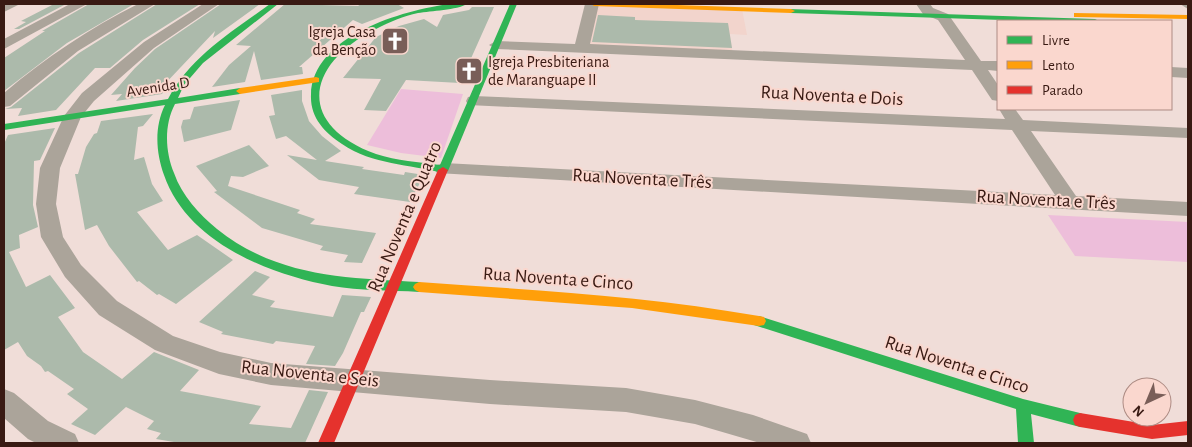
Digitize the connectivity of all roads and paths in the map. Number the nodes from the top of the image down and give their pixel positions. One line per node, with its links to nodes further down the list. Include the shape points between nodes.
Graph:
1 (13, 4): 11 (street)
2 (80, 4): 19 (street)
3 (148, 4): 29 (street, via 82,40)
4 (212, 4): 32 (street, Rua Noventa e Seis, via 118,69)
5 (274, 4): 30 (street, Rua Noventa e Cinco, via 201,61 180,84)
6 (463, 4): 26 (street, via 409,14 364,33 334,54)
7 (514, 4): 20 (street, Rua Noventa e Quatro)
8 (593, 4): 13 (street); 21 (street)
9 (690, 4): 12 (street)
10 (1126, 4): 15 (street)
11 (4, 8)
12 (925, 8): 13 (street); 15 (street)
13 (944, 17): 16 (street); 22 (street)
14 (1188, 17): 15 (street)
15 (1142, 19)
16 (1057, 20)
17 (1172, 23): 18 (street)
18 (1188, 23)
19 (4, 45)
20 (496, 45): 21 (street); 28 (street, Rua Noventa e Quatro)
21 (580, 50): 22 (street)
22 (977, 65): 23 (street); 27 (street)
23 (997, 66)
24 (1172, 72): 25 (street)
25 (1188, 73)
26 (316, 80): 30 (street, Avenida D); 36 (street, Rua Noventa e Três, via 314,102 319,115 354,146 393,162)
27 (997, 95)
28 (474, 101): 33 (street, Rua Noventa e Dois); 36 (street, Rua Noventa e Quatro)
29 (4, 102)
30 (170, 102): 32 (street, Avenida D); 39 (street, Rua Noventa e Cinco, via 160,154 172,186 200,222 235,249 285,270 324,280)
31 (1009, 110): 33 (street)
32 (73, 116): 34 (street, Avenida D); 40 (street, Rua Noventa e Seis, via 50,168 46,204 52,237 73,271 108,308 164,343 219,363 271,374)
33 (1019, 126): 35 (street, Rua Noventa e Dois); 37 (street)
34 (4, 127)
35 (1188, 133)
36 (444, 169): 37 (street, Rua Noventa e Três); 39 (street, Rua Noventa e Quatro)
37 (1069, 201): 38 (street, Rua Noventa e Três)
38 (1188, 209)
39 (394, 285): 40 (street, Rua Noventa e Quatro); 42 (street, Rua Noventa e Cinco, via 638,302 708,311 772,324)
40 (352, 379): 45 (street, Rua Noventa e Quatro); 46 (street, Rua Noventa e Seis, via 626,400 695,412)
41 (4, 401): 44 (street, via 38,430)
42 (1023, 405): 43 (street, Rua Noventa e Cinco, via 1095,424 1152,432); 47 (street)
43 (1188, 428)
44 (65, 443)
45 (326, 443)
46 (797, 443)
47 (1026, 443)

